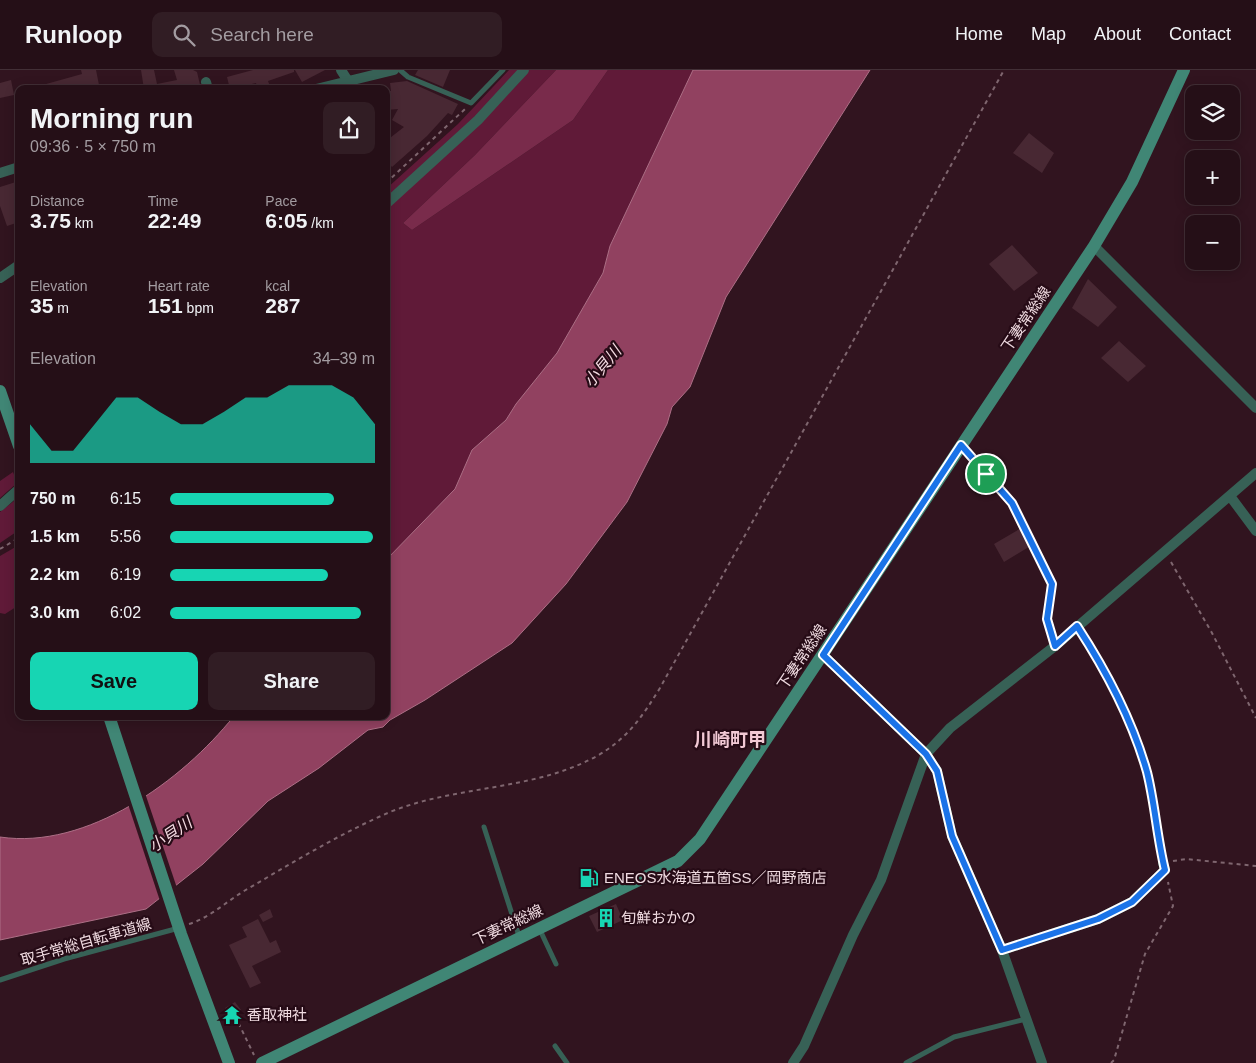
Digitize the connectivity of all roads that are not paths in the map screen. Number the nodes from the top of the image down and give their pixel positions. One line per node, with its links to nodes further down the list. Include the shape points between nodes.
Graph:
1 (341, 70): 7 (street)
2 (394, 70): 7 (street)
3 (400, 70): 4 (lane, via 408,77 471,103)
4 (503, 70)
5 (524, 70): 11 (street, via 478,120)
6 (1184, 70): 12 (main road, 下妻常総線, via 1132,182)
7 (348, 81): 8 (street)
8 (332, 85)
9 (15, 168): 10 (street)
10 (0, 173)
11 (390, 200)
12 (1094, 246): 16 (street); 23 (main road, 下妻常総線)
13 (15, 268): 14 (street)
14 (0, 278)
15 (0, 391): 17 (main road)
16 (1256, 408)
17 (15, 434)
18 (1256, 473): 20 (street)
19 (15, 493): 21 (street)
20 (1230, 496): 22 (street); 25 (street, via 1055,646 950,728)
21 (0, 506)
22 (1256, 531)
23 (823, 655): 25 (street); 29 (main road, 下妻常総線, via 700,838 678,861)
24 (110, 720): 28 (main road)
25 (926, 754): 31 (street, via 937,771 952,836); 39 (street, via 881,880 804,1046)
26 (484, 827): 30 (lane)
27 (1164, 867): 31 (street, via 1132,902 1098,919)
28 (177, 922): 33 (lane, 取手常総自転車道線); 37 (main road)
29 (539, 928): 30 (main road, 下妻常総線); 32 (lane)
30 (520, 938): 36 (main road, 下妻常総線)
31 (1002, 950): 34 (street)
32 (556, 964)
33 (0, 980)
34 (1026, 1019): 40 (lane, via 954,1037); 41 (street)
35 (556, 1046): 38 (lane)
36 (258, 1059)
37 (229, 1063)
38 (567, 1063)
39 (793, 1063)
40 (906, 1063)
41 (1042, 1063)

